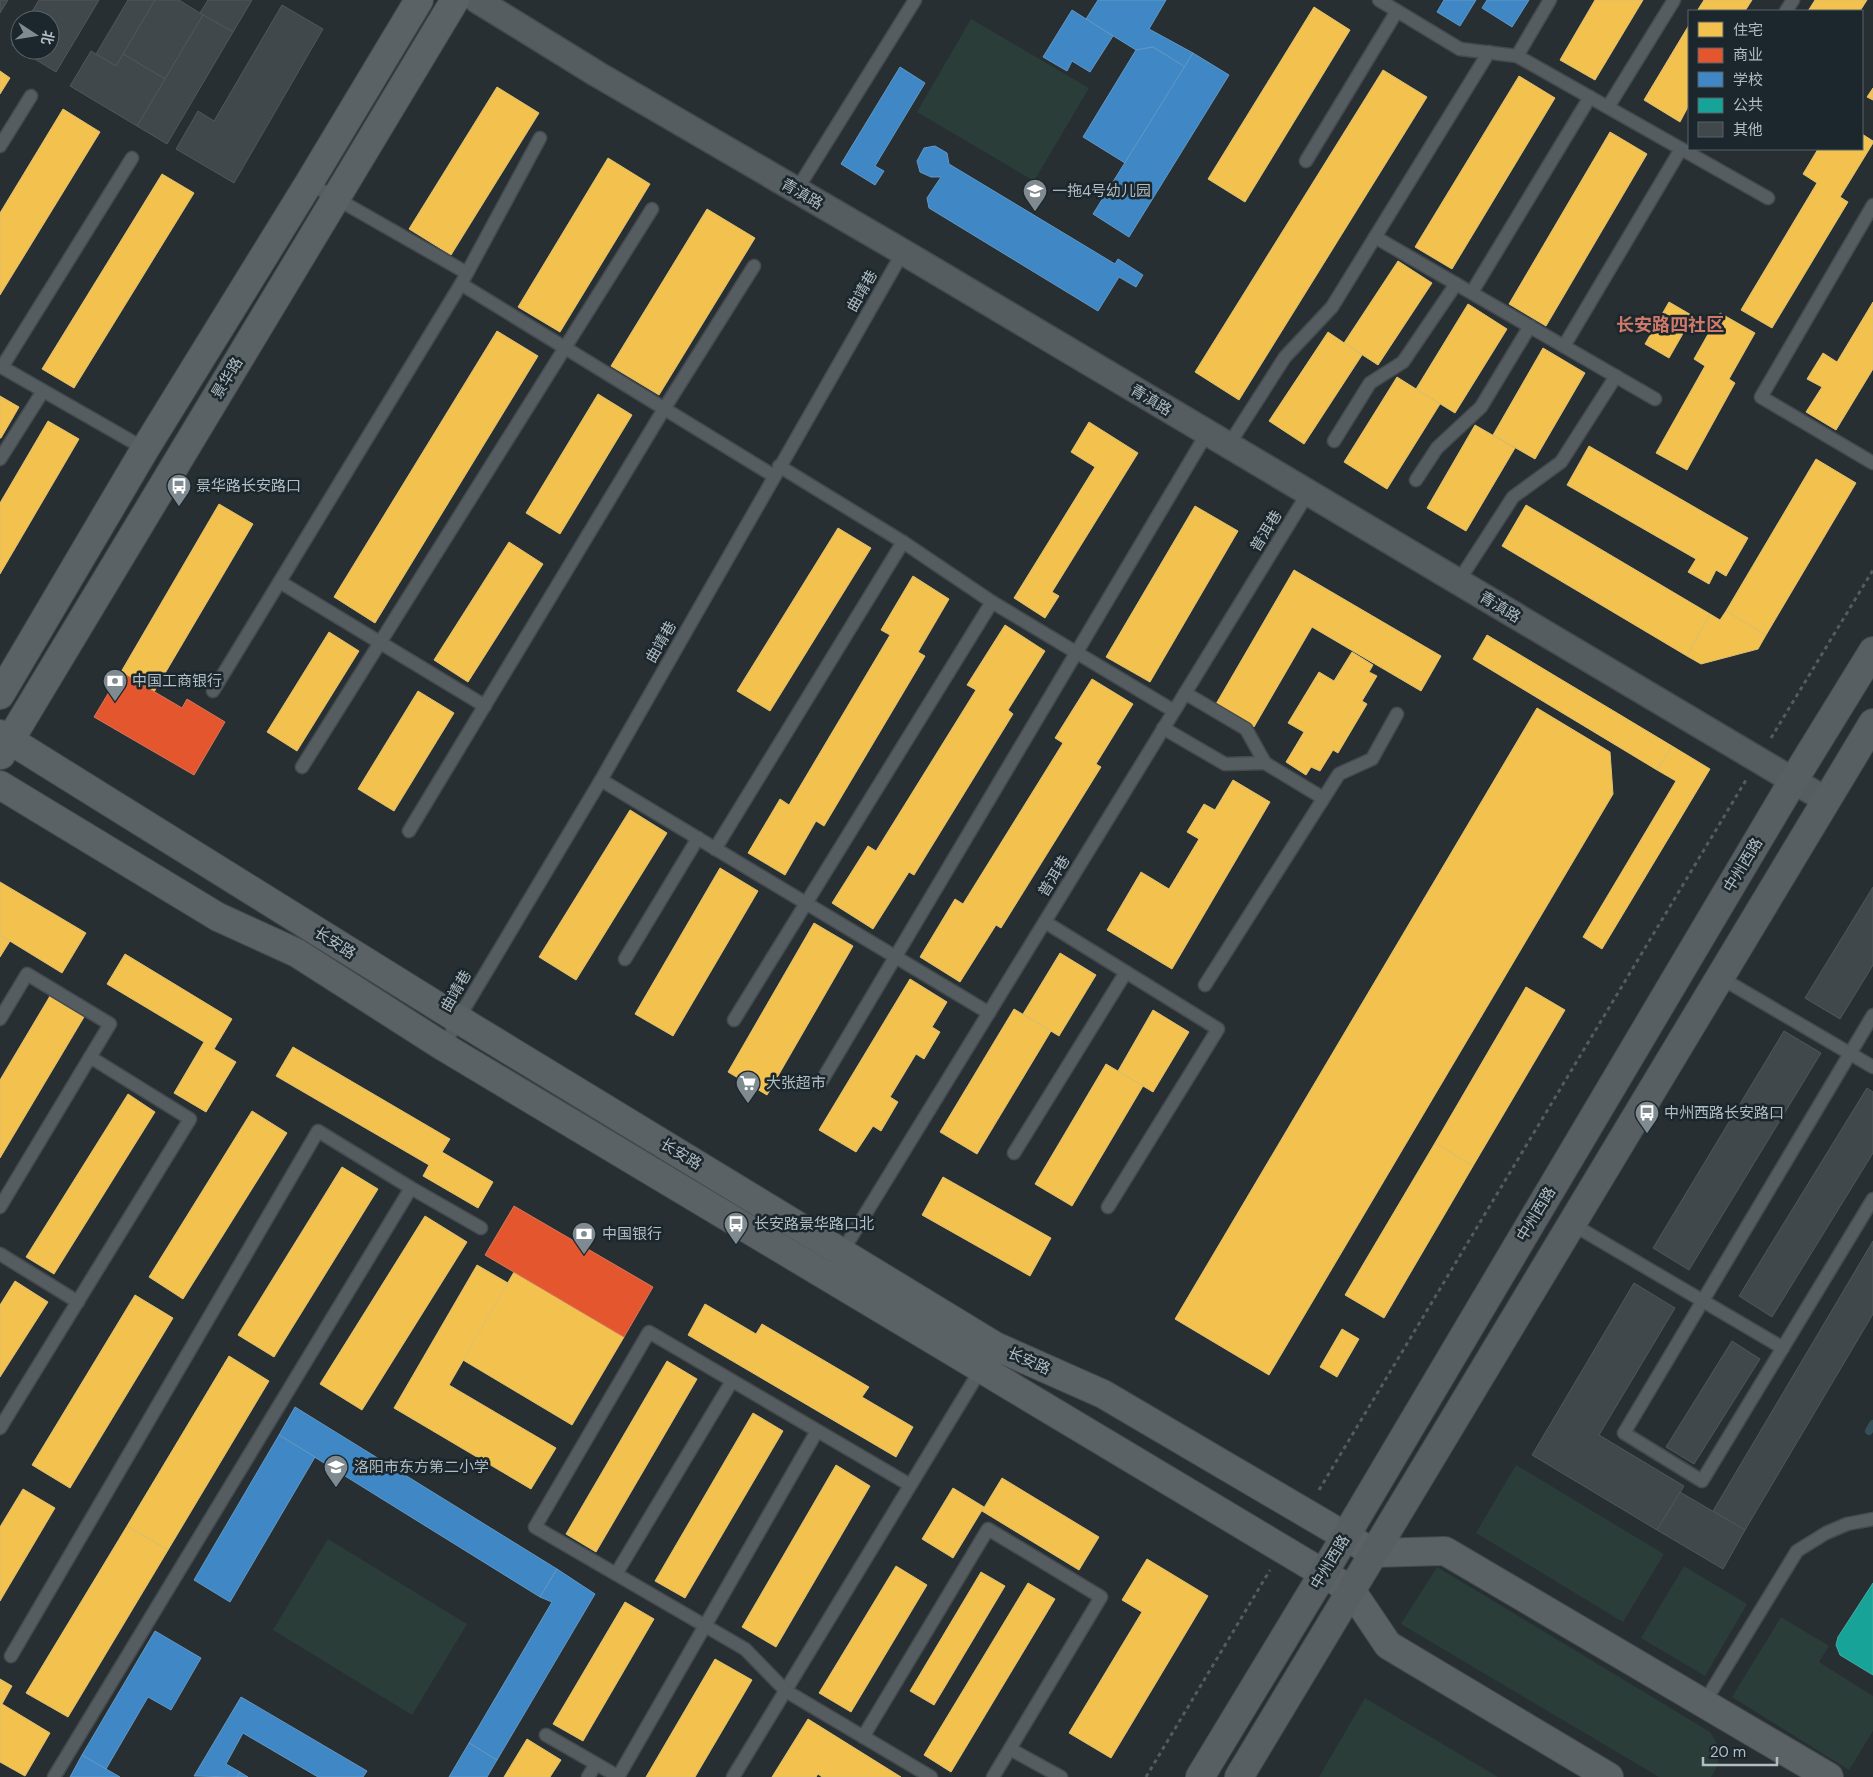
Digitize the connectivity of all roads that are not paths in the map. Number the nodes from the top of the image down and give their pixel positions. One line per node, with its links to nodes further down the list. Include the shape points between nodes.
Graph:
1 (419, 0): 21 (main road)
2 (455, 0): 23 (main road, 景华路)
3 (476, 0): 22 (street, 青滇路)
4 (914, 0): 22 (lane)
5 (1379, 0): 8 (lane)
6 (1550, 0): 10 (lane)
7 (1674, 0): 13 (lane)
8 (1397, 11): 9 (lane, via 1460,49); 20 (lane)
9 (1488, 52): 10 (lane); 27 (lane)
10 (1517, 56): 12 (lane)
11 (30, 96): 15 (lane)
12 (1590, 97): 13 (lane); 32 (lane)
13 (1608, 107): 16 (lane)
14 (540, 138): 30 (lane)
15 (0, 146)
16 (1681, 148): 17 (lane); 34 (lane)
17 (1688, 150)
18 (1700, 153): 24 (lane)
19 (132, 158): 36 (lane)
20 (1306, 161)
21 (309, 184): 23 (lane); 44 (main road)
22 (796, 191): 28 (street, 青滇路)
23 (335, 198): 30 (lane); 65 (main road, 景华路)
24 (1768, 198)
25 (1873, 205): 46 (lane, via 1761,397)
26 (652, 209): 35 (lane)
27 (1375, 236): 31 (lane); 43 (lane, via 1332,307 1285,357)
28 (903, 252): 41 (street, 青滇路); 47 (lane, 曲靖巷)
29 (754, 266): 40 (lane)
30 (464, 279): 35 (lane); 51 (lane)
31 (1456, 284): 32 (lane); 42 (lane, via 1403,362 1370,384)
32 (1472, 292): 33 (lane)
33 (1530, 326): 34 (lane); 48 (lane, via 1481,407 1437,448)
34 (1564, 346): 37 (lane)
35 (565, 347): 40 (lane); 54 (lane)
36 (1, 366): 38 (lane)
37 (1616, 376): 39 (lane); 52 (lane, via 1561,462 1513,497)
38 (43, 390): 44 (lane); 45 (lane)
39 (1655, 398)
40 (664, 409): 47 (lane); 60 (lane)
41 (1207, 433): 43 (street, 青滇路); 56 (lane)
42 (1334, 441)
43 (1228, 446): 49 (street, 青滇路)
44 (145, 449): 59 (main road)
45 (0, 459)
46 (1873, 463)
47 (777, 471): 50 (lane); 68 (lane, 曲靖巷)
48 (1416, 480)
49 (1308, 493): 52 (street, 青滇路); 58 (lane, 普洱巷)
50 (903, 542): 53 (lane); 75 (lane)
51 (280, 582): 54 (lane); 57 (lane)
52 (1458, 582): 69 (street, 青滇路)
53 (992, 602): 56 (lane); 76 (lane)
54 (380, 642): 60 (lane); 67 (lane)
55 (1873, 651): 69 (main road, 中州西路)
56 (1077, 653): 61 (lane); 78 (lane)
57 (213, 691)
58 (1185, 693): 61 (lane, 普洱巷); 66 (lane, via 1246,729)
59 (0, 695)
60 (485, 706): 73 (lane)
61 (1174, 711): 63 (lane, 普洱巷)
62 (1398, 714): 71 (lane, via 1372,759 1339,774)
63 (1163, 728): 66 (lane, via 1225,764); 77 (lane, 普洱巷)
64 (1871, 730): 72 (main road)
65 (3, 744): 86 (main road, 长安路)
66 (1265, 763): 71 (lane)
67 (302, 767)
68 (601, 780): 74 (lane); 86 (lane, 曲靖巷)
69 (1793, 781): 72 (street, 青滇路); 112 (main road, 中州西路)
70 (0, 785): 88 (main road, 长安路, via 218,917 297,953)
71 (1323, 798): 82 (lane)
72 (1826, 800): 81 (main road)
73 (409, 831)
74 (698, 838): 75 (lane); 79 (lane)
75 (715, 849): 76 (lane)
76 (806, 903): 78 (lane); 87 (lane)
77 (1045, 922): 80 (lane); 83 (lane, 普洱巷)
78 (896, 957): 83 (lane); 92 (lane)
79 (624, 959)
80 (1126, 972): 93 (lane); 97 (lane, via 1218,1028)
81 (1720, 978): 89 (lane); 98 (main road)
82 (1205, 985)
83 (989, 1013): 100 (lane, 普洱巷)
84 (1873, 1015): 89 (lane)
85 (0, 1019): 90 (lane, via 27,974 110,1024)
86 (458, 1020): 88 (lane, 曲靖巷); 100 (main road, 长安路)
87 (734, 1020)
88 (444, 1047): 102 (main road, 长安路)
89 (1850, 1054): 91 (lane); 103 (lane)
90 (90, 1057): 96 (lane); 104 (lane, via 190,1119)
91 (1873, 1067)
92 (821, 1082)
93 (1014, 1153)
94 (411, 1188): 99 (lane); 118 (lane, via 318,1130); 125 (lane)
95 (1873, 1199): 105 (lane)
96 (0, 1207)
97 (1108, 1207)
98 (1572, 1224): 103 (lane); 113 (main road)
99 (481, 1228)
100 (842, 1252): 102 (lane, 普洱巷); 112 (main road, 长安路, via 995,1346 1104,1394)
101 (0, 1254): 104 (lane)
102 (829, 1277): 106 (main road, 长安路)
103 (1703, 1301): 105 (lane); 105 (lane, via 1624,1433 1702,1481)
104 (78, 1302): 108 (lane)
105 (1783, 1348)
106 (981, 1369): 110 (lane); 115 (main road, 长安路)
107 (732, 1381): 109 (lane); 114 (lane); 114 (lane, via 649,1332 535,1527)
108 (0, 1428)
109 (817, 1431): 110 (lane); 117 (lane)
110 (910, 1485): 119 (lane)
111 (1873, 1519): 120 (lane, via 1847,1524 1797,1551)
112 (1346, 1536): 113 (main road, 长安路); 115 (main road, 中州西路)
113 (1374, 1553): 116 (main road); 120 (main road, via 1445,1551)
114 (616, 1574): 117 (lane)
115 (1324, 1574): 116 (main road, 长安路); 132 (main road, 中州西路)
116 (1351, 1590): 133 (main road); 134 (main road, via 1388,1646)
117 (705, 1626): 119 (lane, via 745,1649); 127 (lane)
118 (11, 1656)
119 (786, 1691): 122 (lane); 128 (lane)
120 (1704, 1703): 135 (main road)
121 (546, 1735): 124 (lane)
122 (863, 1737): 123 (lane, via 988,1529 1101,1597); 129 (lane)
123 (1010, 1749): 130 (lane); 131 (lane)
124 (596, 1764): 126 (lane); 127 (lane)
125 (54, 1777)
126 (588, 1777)
127 (618, 1777)
128 (733, 1777)
129 (931, 1777)
130 (993, 1777)
131 (1061, 1777)
132 (1200, 1777)
133 (1238, 1777)
134 (1609, 1777)
135 (1829, 1777)

